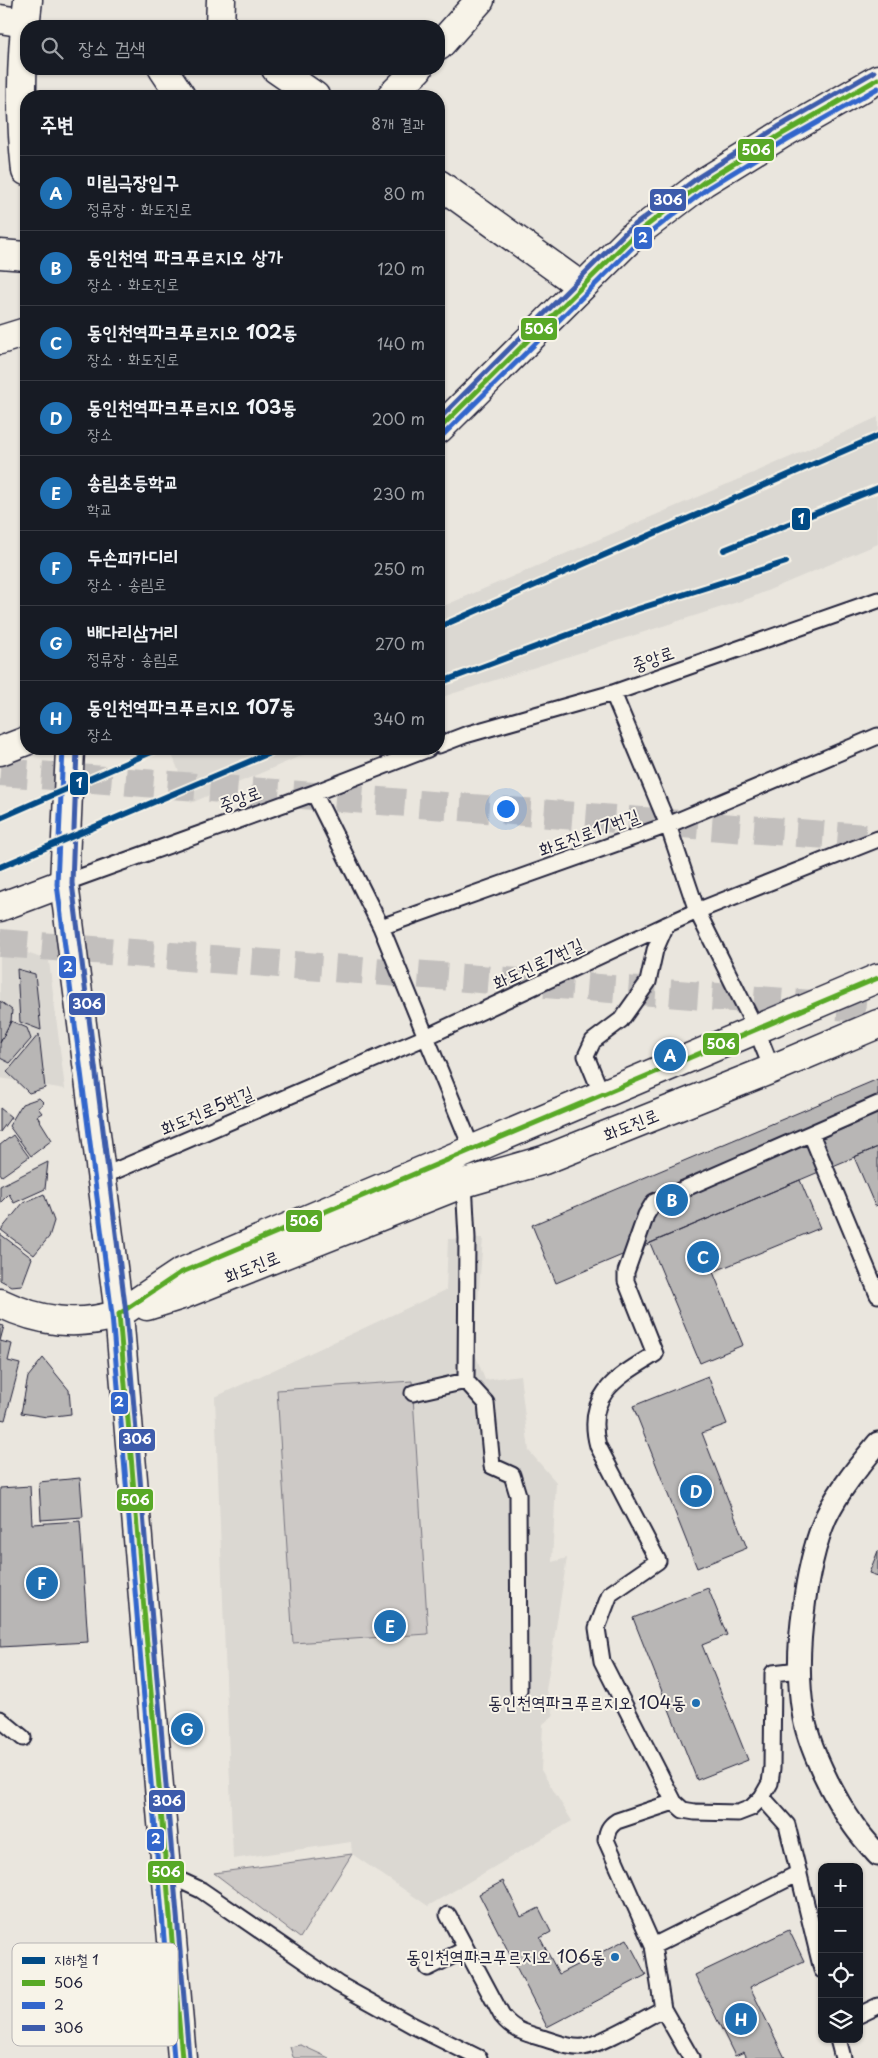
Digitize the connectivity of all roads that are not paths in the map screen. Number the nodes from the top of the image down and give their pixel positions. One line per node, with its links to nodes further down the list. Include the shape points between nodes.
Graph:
1 (221, 0): 4 (street)
2 (480, 0): 6 (street)
3 (17, 14): 5 (street)
4 (220, 20)
5 (20, 29)
6 (445, 39)
7 (25, 75): 12 (street)
8 (167, 75): 13 (street)
9 (285, 75): 14 (street)
10 (412, 75): 15 (street)
11 (878, 79): 19 (street, via 704,182 633,236)
12 (24, 90)
13 (177, 90)
14 (306, 90)
15 (397, 90)
16 (445, 188): 19 (street)
17 (0, 254): 18 (street)
18 (20, 256)
19 (581, 286): 22 (street)
20 (20, 334): 21 (street)
21 (0, 340)
22 (445, 423)
23 (878, 600): 24 (lane, 중앙로)
24 (613, 693): 26 (lane, 중앙로); 32 (lane, 화도진로17번길)
25 (878, 736): 32 (lane)
26 (445, 742)
27 (20, 743): 28 (street)
28 (0, 751)
29 (70, 755): 34 (street)
30 (412, 755): 31 (lane, 중앙로)
31 (314, 793): 34 (lane, 중앙로); 38 (lane)
32 (668, 825): 36 (lane, 화도진로17번길); 38 (lane, 화도진로17번길)
33 (878, 839): 36 (lane)
34 (64, 883): 35 (street); 49 (street)
35 (0, 908)
36 (697, 911): 37 (lane); 41 (lane, 화도진로17번길)
37 (666, 925): 42 (lane, 화도진로7번길); 45 (lane, via 655,950 648,982 620,1020 594,1041 586,1056)
38 (381, 926): 42 (lane)
39 (878, 978): 41 (street, 화도진로)
40 (878, 1024): 43 (street, 화도진로)
41 (756, 1029): 43 (lane, 화도진로17번길); 45 (street, 화도진로)
42 (426, 1037): 44 (lane, 화도진로7번길); 48 (lane)
43 (772, 1069): 50 (street, 화도진로, via 544,1160)
44 (326, 1080): 49 (lane, 화도진로5번길)
45 (602, 1095): 48 (street, 화도진로)
46 (878, 1104): 47 (lane)
47 (811, 1134): 51 (lane); 62 (lane, via 654,1202 646,1215 626,1272 626,1281 655,1354 610,1384 603,1394 595,1420 598,1446 658,1562 610,1594 597,1628 602,1661)
48 (472, 1149): 53 (street, 화도진로, via 180,1273)
49 (102, 1176): 53 (street)
50 (464, 1183): 53 (street, 화도진로, via 182,1295); 54 (lane)
51 (878, 1295)
52 (0, 1302): 53 (street, via 20,1312 60,1322 97,1321)
53 (119, 1314): 65 (street)
54 (466, 1380): 55 (lane); 58 (lane, via 486,1403 492,1466 512,1474 518,1495)
55 (413, 1393)
56 (878, 1443): 57 (street, via 855,1470 826,1518 807,1578)
57 (799, 1670): 61 (lane, via 773,1673 772,1768 770,1783); 63 (street, via 803,1714 815,1752 854,1826)
58 (519, 1690)
59 (0, 1719): 60 (lane)
60 (23, 1738)
61 (762, 1797): 62 (lane, via 751,1808 738,1812 695,1812 683,1810); 64 (lane, via 787,1825)
62 (674, 1802): 68 (lane, via 617,1821 607,1832 608,1847)
63 (878, 1855)
64 (799, 1873): 68 (lane); 70 (lane)
65 (166, 1874): 67 (street); 78 (lane, via 201,1890 338,1984)
66 (448, 1915): 69 (lane)
67 (172, 1943)
68 (653, 1946): 73 (lane)
69 (466, 1949): 71 (lane); 73 (lane, via 502,2016 510,2026 520,2031 582,2047)
70 (818, 1953)
71 (428, 1968)
72 (878, 2006): 75 (lane)
73 (663, 2009): 79 (lane)
74 (178, 2012): 77 (street)
75 (863, 2013)
76 (839, 2043): 80 (lane)
77 (182, 2058)
78 (479, 2058)
79 (691, 2058)
80 (843, 2058)

